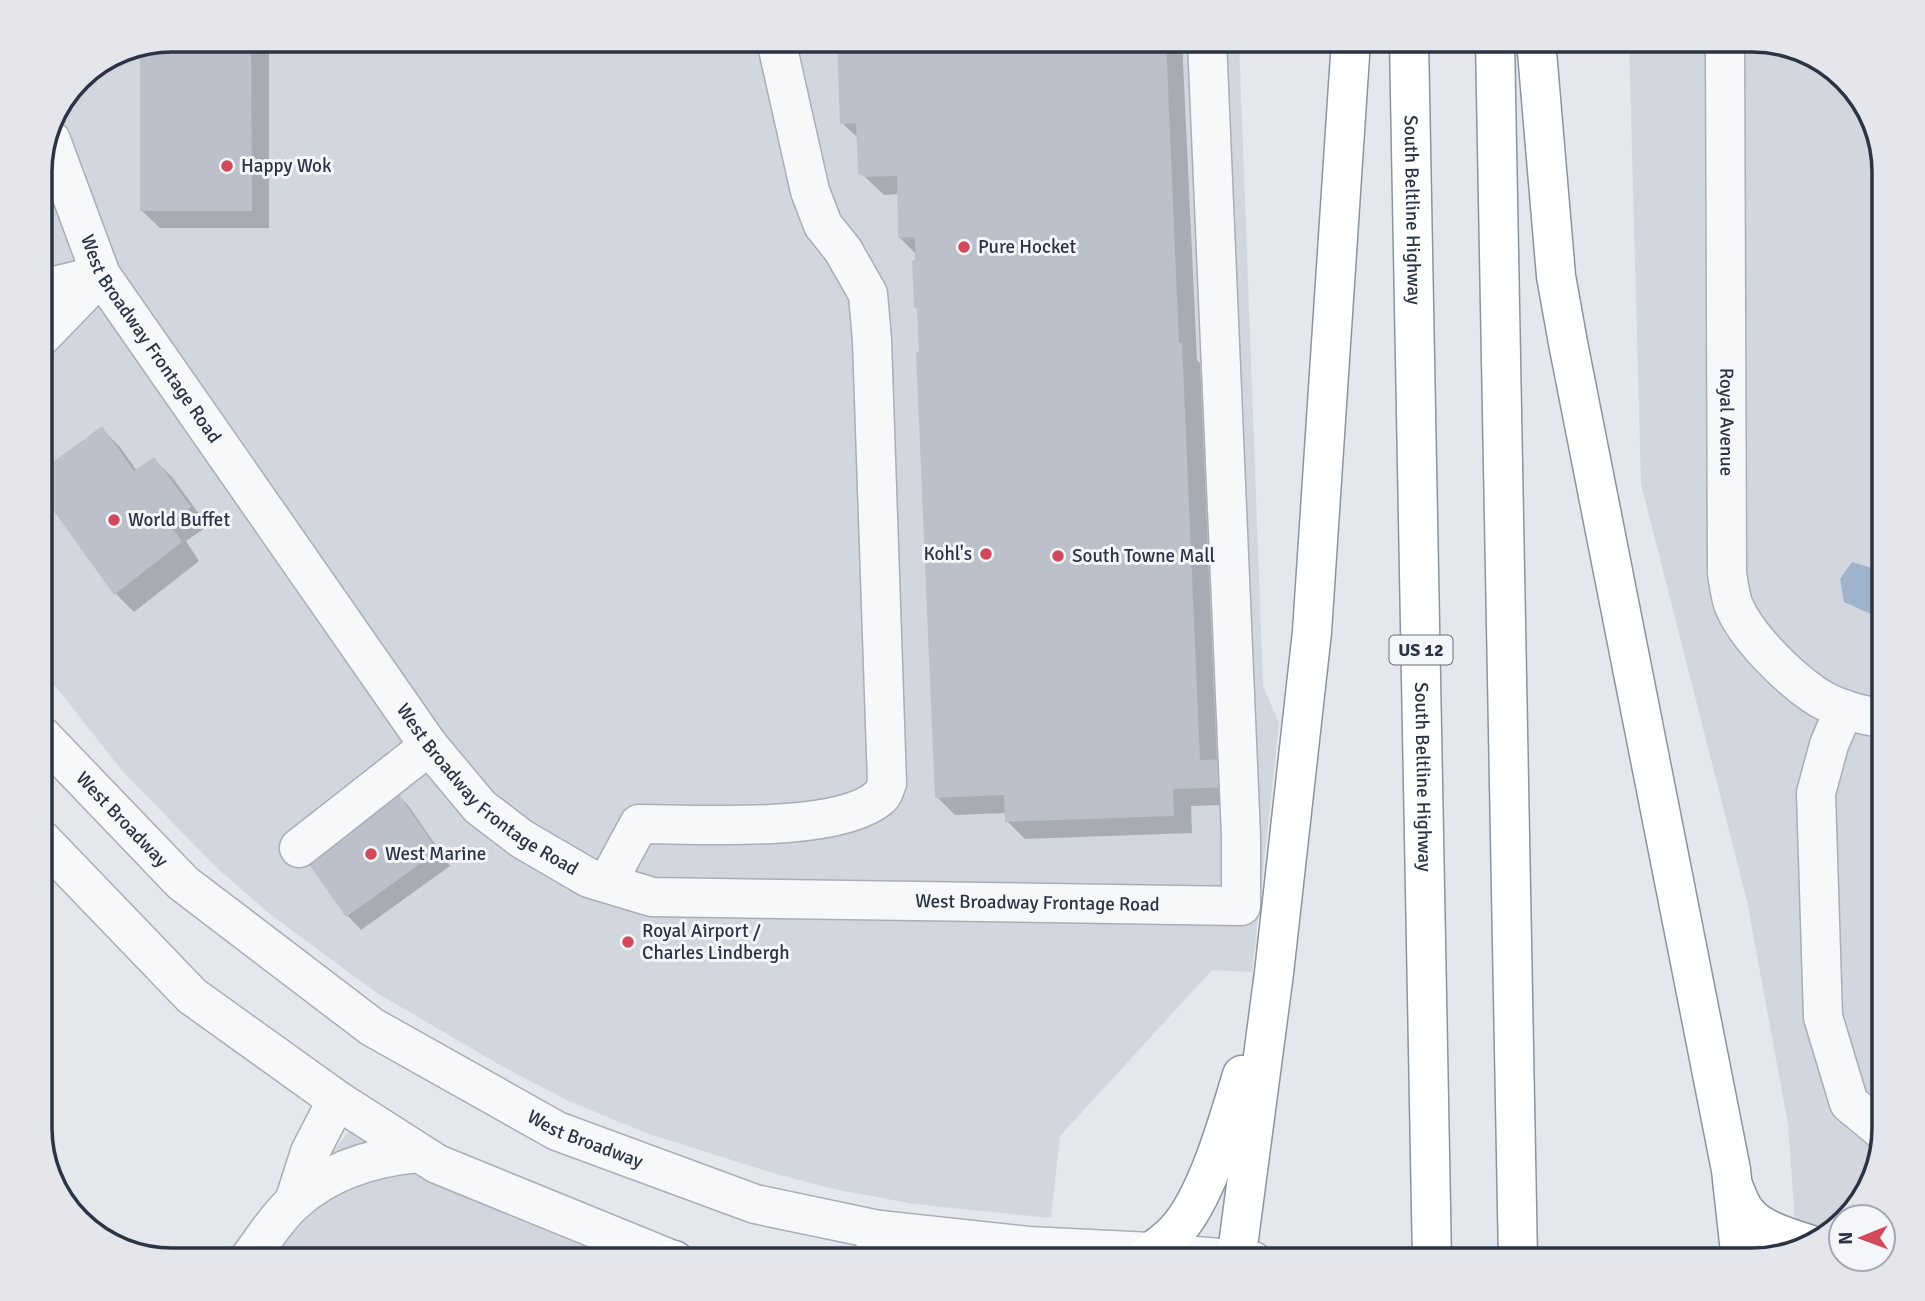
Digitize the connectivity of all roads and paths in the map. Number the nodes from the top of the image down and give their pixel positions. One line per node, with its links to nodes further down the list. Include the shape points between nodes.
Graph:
1 (779, 52): 18 (street, via 810,191 823,225 868,294 887,783 883,795 867,806 802,823 639,824)
2 (1208, 52): 18 (street, West Broadway Frontage Road, via 1241,906 652,897)
3 (1350, 52): 19 (highway, via 1312,632)
4 (1409, 52): 32 (highway, South Beltline Highway / US 12)
5 (1495, 52): 33 (highway)
6 (1537, 52): 23 (highway, via 1556,276)
7 (1726, 52): 12 (street, Royal Avenue, via 1727,574 1733,606 1751,634 1815,695)
8 (55, 151): 9 (street, West Broadway Frontage Road)
9 (101, 275): 10 (street); 11 (street); 14 (street, West Broadway Frontage Road)
10 (53, 286)
11 (53, 325)
12 (1844, 709): 13 (street, Royal Avenue); 21 (street, via 1816,793 1823,1017 1849,1103)
13 (1872, 715)
14 (429, 746): 16 (street); 18 (street, West Broadway Frontage Road, via 480,807 527,842 589,878)
15 (53, 747): 26 (street, West Broadway, via 184,883 372,1027 557,1131)
16 (299, 848)
17 (53, 851): 20 (street, via 192,996)
18 (607, 883)
19 (1273, 972): 30 (highway, via 1225,1129 1194,1206); 31 (highway)
20 (337, 1100): 22 (street); 24 (street, via 310,1152)
21 (1872, 1122)
22 (418, 1153): 24 (street, via 348,1169); 28 (street)
23 (1733, 1186): 25 (highway, via 1746,1212 1757,1222); 34 (highway)
24 (294, 1202): 27 (street)
25 (1796, 1240)
26 (876, 1245): 29 (street, West Broadway)
27 (257, 1248)
28 (643, 1248)
29 (1069, 1248)
30 (1157, 1248)
31 (1242, 1248)
32 (1432, 1248)
33 (1518, 1248)
34 (1740, 1248)

